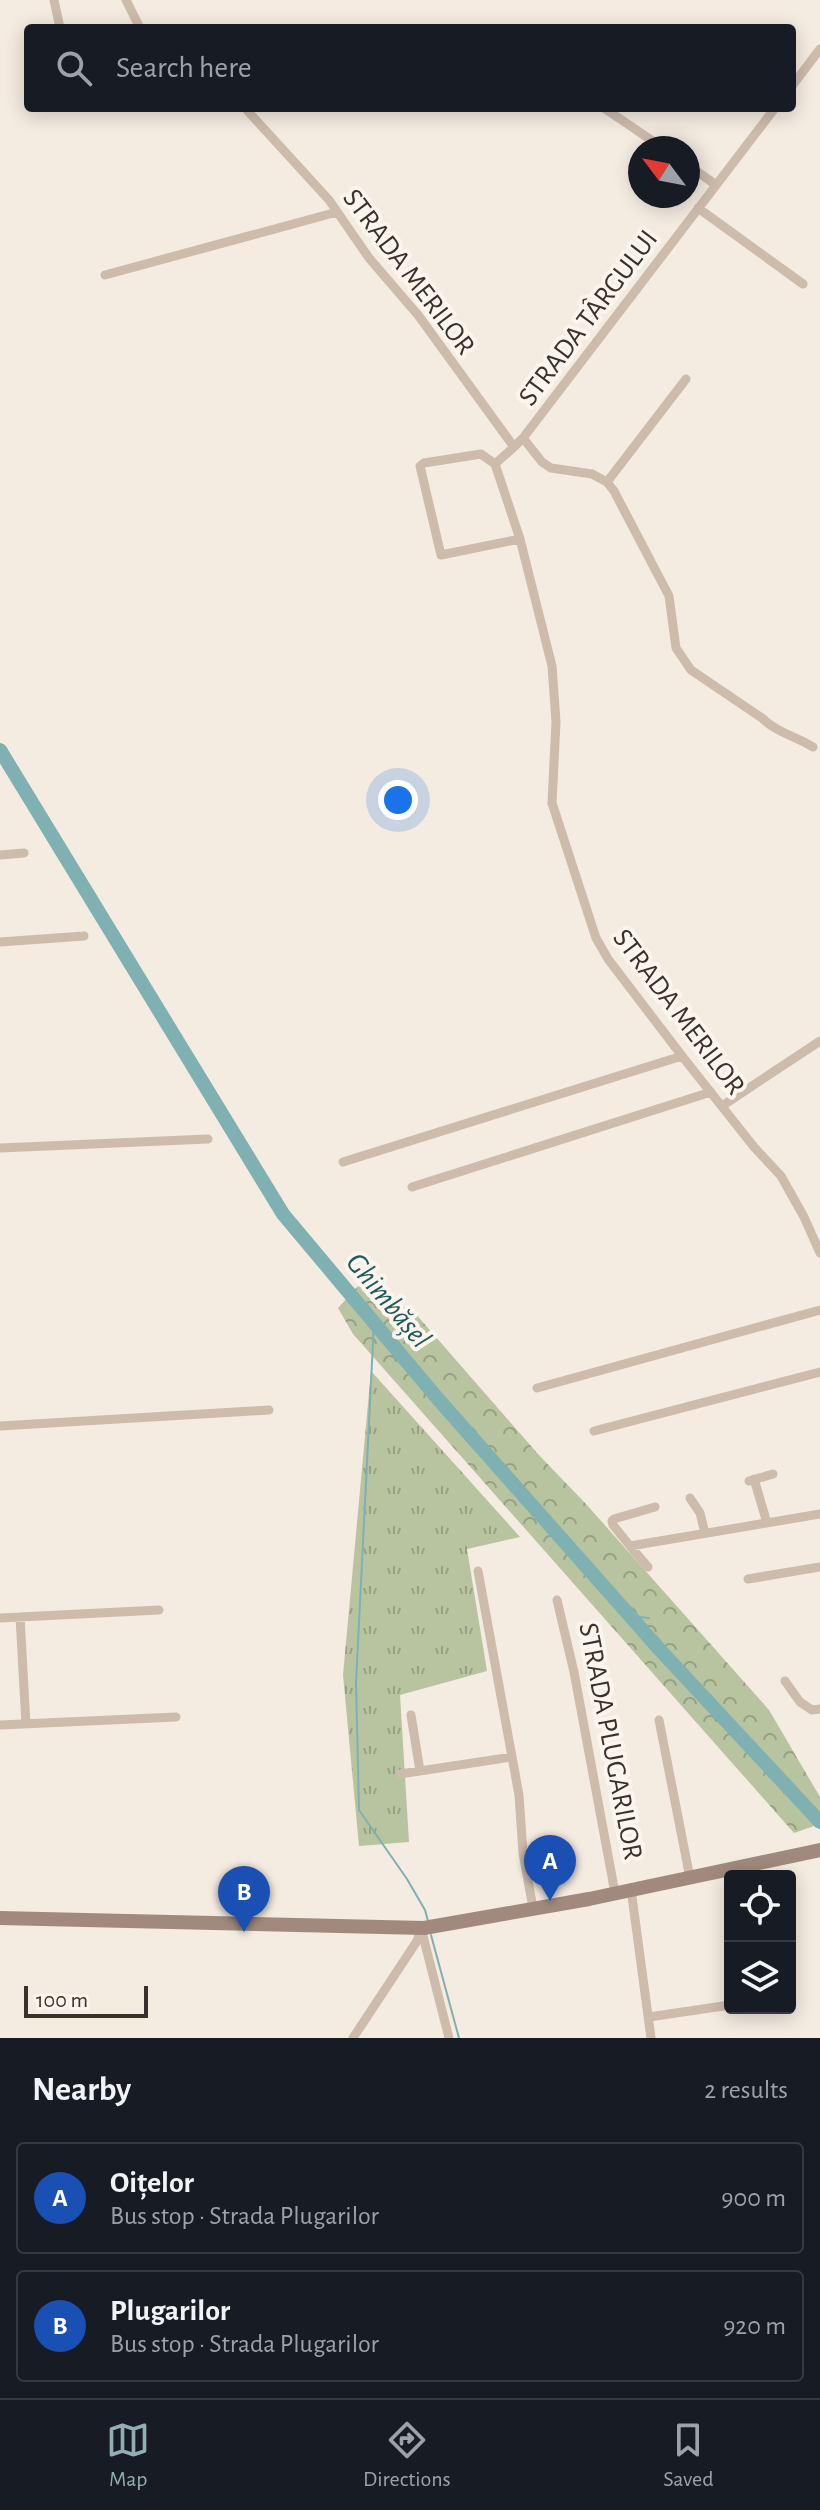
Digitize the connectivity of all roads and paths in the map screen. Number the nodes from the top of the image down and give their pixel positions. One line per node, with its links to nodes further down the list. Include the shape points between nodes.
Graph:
1 (54, 0): 3 (street)
2 (126, 0): 4 (street)
3 (59, 24)
4 (137, 24)
5 (820, 49): 6 (street)
6 (796, 81)
7 (249, 112): 15 (street, STRADA MERILOR)
8 (610, 112): 10 (street)
9 (772, 112): 12 (street, STRADA TÂRGULUI)
10 (645, 136)
11 (700, 174): 12 (street)
12 (716, 185): 13 (street, STRADA TÂRGULUI)
13 (700, 205)
14 (698, 208): 17 (street); 19 (street, STRADA TÂRGULUI)
15 (337, 212): 16 (street); 20 (street, STRADA MERILOR)
16 (105, 275)
17 (803, 284)
18 (686, 379): 22 (street)
19 (523, 438): 20 (street, STRADA TÂRGULUI); 22 (street, via 551,468 592,474)
20 (514, 447): 21 (street)
21 (495, 464): 23 (street, STRADA MERILOR); 23 (street, via 481,454 421,464 441,555)
22 (607, 482): 24 (street, via 669,596 673,639 685,663 773,728)
23 (520, 539): 30 (street, STRADA MERILOR, via 552,666 554,811 599,945)
24 (813, 747)
25 (24, 853): 26 (street)
26 (0, 855)
27 (84, 936): 28 (street)
28 (0, 942)
29 (820, 1041): 32 (street)
30 (682, 1056): 31 (street, STRADA MERILOR); 35 (street)
31 (711, 1092): 32 (street, STRADA MERILOR); 36 (street)
32 (722, 1106): 37 (street, STRADA MERILOR, via 785,1182)
33 (208, 1139): 34 (street)
34 (0, 1148)
35 (343, 1162)
36 (412, 1187)
37 (819, 1248)
38 (820, 1310): 40 (street)
39 (820, 1372): 43 (street)
40 (537, 1388)
41 (269, 1410): 42 (street)
42 (0, 1426)
43 (594, 1431)
44 (773, 1474): 48 (street, via 752,1480)
45 (690, 1498): 49 (street)
46 (655, 1507): 50 (street, via 612,1521)
47 (820, 1514): 48 (street)
48 (767, 1523): 49 (street)
49 (705, 1533): 50 (street)
50 (630, 1546): 51 (street)
51 (648, 1567)
52 (820, 1567): 54 (street)
53 (478, 1571): 66 (street)
54 (748, 1579)
55 (557, 1600): 72 (street, STRADA PLUGARILOR)
56 (159, 1610): 57 (street)
57 (20, 1617): 58 (street); 64 (street)
58 (0, 1618)
59 (785, 1681): 60 (street, via 800,1702)
60 (820, 1709)
61 (411, 1715): 67 (street)
62 (176, 1717): 64 (street)
63 (659, 1720): 70 (street, STRADA PLUGARILOR)
64 (26, 1724): 65 (street)
65 (0, 1725)
66 (512, 1757): 67 (street); 73 (street)
67 (420, 1771): 68 (street)
68 (400, 1774)
69 (820, 1850): 70 (street, STRADA PLUGARILOR)
70 (690, 1878): 71 (street, STRADA PLUGARILOR)
71 (631, 1889): 72 (street, STRADA PLUGARILOR); 77 (street)
72 (615, 1893): 73 (street, STRADA PLUGARILOR)
73 (533, 1908): 75 (street, STRADA PLUGARILOR)
74 (0, 1918): 75 (street, STRADA PLUGARILOR)
75 (428, 1927): 78 (street); 79 (street)
76 (724, 2006): 77 (street)
77 (649, 2017): 80 (street)
78 (353, 2038)
79 (449, 2038)
80 (651, 2038)

